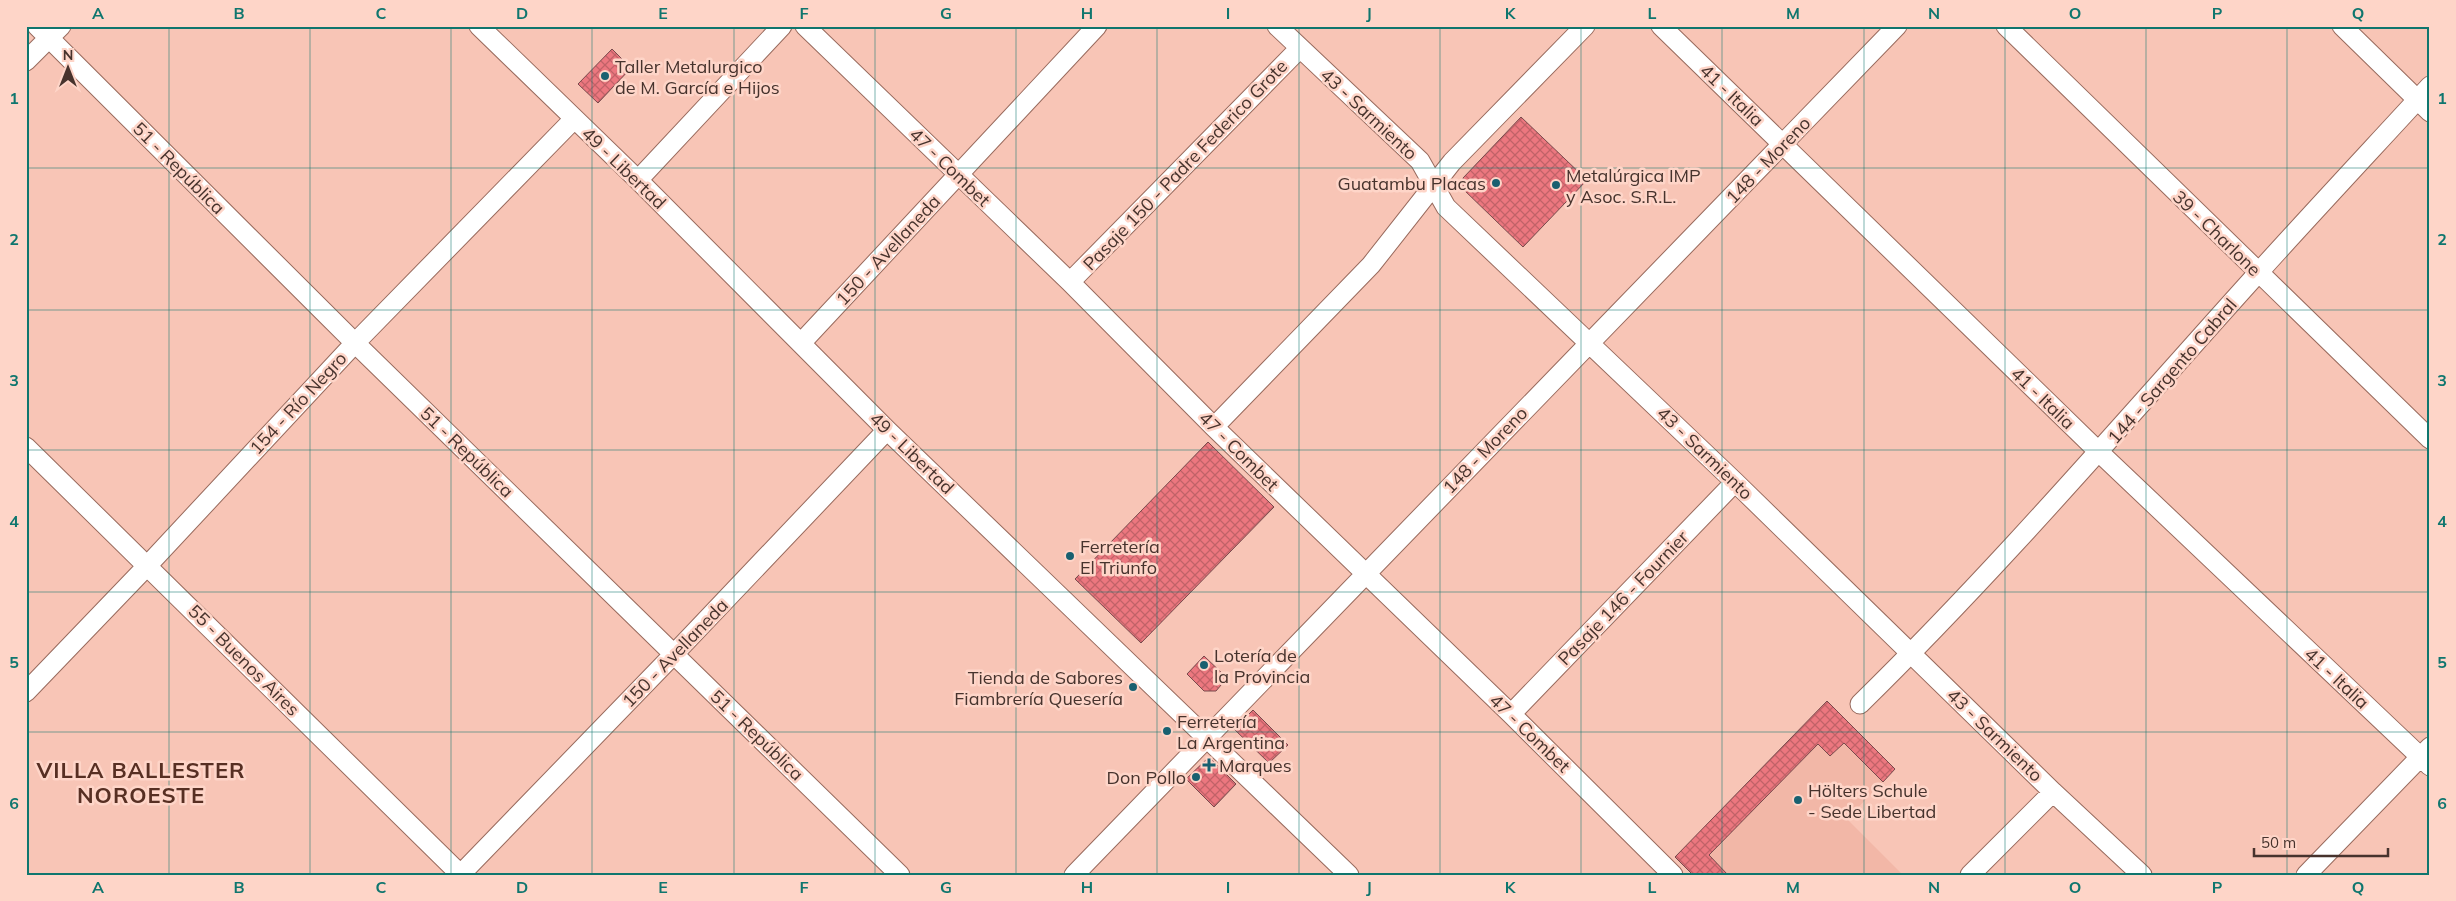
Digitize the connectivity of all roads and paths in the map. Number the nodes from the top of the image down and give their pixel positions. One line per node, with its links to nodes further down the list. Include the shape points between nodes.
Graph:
1 (479, 26): 15 (street, 49 - Libertad)
2 (782, 26): 18 (street)
3 (805, 26): 17 (street, 47 - Combet)
4 (1097, 26): 17 (street, 150 - Avellaneda)
5 (1277, 26): 12 (street, 43 - Sarmiento)
6 (1585, 26): 19 (street)
7 (1661, 26): 16 (street, 41 - Italia)
8 (1897, 26): 16 (street, 148 - Moreno)
9 (2006, 26): 20 (street, 39 - Charlone)
10 (2342, 26): 14 (street)
11 (49, 30): 13 (street); 23 (street, 51 - República)
12 (1299, 49): 19 (street, 43 - Sarmiento, via 1420,161); 21 (street, Pasaje 150 - Padre Federico Grote)
13 (26, 61)
14 (2426, 99): 20 (street, 144 - Sargento Cabral)
15 (574, 118): 18 (street, 49 - Libertad); 23 (street, 154 - Río Negro)
16 (1783, 144): 24 (street, 148 - Moreno); 29 (street, 41 - Italia)
17 (959, 176): 21 (street, 47 - Combet); 22 (street, 150 - Avellaneda)
18 (638, 180): 22 (street, 49 - Libertad)
19 (1433, 184): 24 (street, 43 - Sarmiento, via 1446,207); 25 (street, via 1371,265)
20 (2258, 273): 27 (street, 39 - Charlone); 29 (street, 144 - Sargento Cabral)
21 (1070, 282): 25 (street, 47 - Combet)
22 (802, 342): 26 (street, 49 - Libertad)
23 (355, 343): 31 (street, 154 - Río Negro); 34 (street, 51 - República)
24 (1588, 343): 30 (street, 43 - Sarmiento); 32 (street, 148 - Moreno)
25 (1214, 427): 32 (street, 47 - Combet)
26 (887, 430): 34 (street, 150 - Avellaneda); 38 (street, 49 - Libertad)
27 (2430, 439)
28 (26, 447): 31 (street, 55 - Buenos Aires)
29 (2100, 453): 33 (street, 144 - Sargento Cabral); 39 (street, 41 - Italia)
30 (1735, 482): 33 (street, 43 - Sarmiento); 37 (street, Pasaje 146 - Fournier)
31 (148, 565): 35 (street, 154 - Río Negro); 41 (street, 55 - Buenos Aires)
32 (1365, 574): 37 (street, 47 - Combet); 38 (street, 148 - Moreno)
33 (1912, 653): 36 (street, 144 - Sargento Cabral); 40 (street, 43 - Sarmiento)
34 (674, 654): 41 (street, 150 - Avellaneda); 42 (street, 51 - República)
35 (26, 692)
36 (1860, 704)
37 (1511, 714): 45 (street, 47 - Combet)
38 (1207, 737): 43 (street, 148 - Moreno); 44 (street, 49 - Libertad)
39 (2427, 757): 48 (street)
40 (2053, 792): 46 (street); 47 (street, 43 - Sarmiento)
41 (461, 875)
42 (900, 875)
43 (1074, 875)
44 (1350, 875)
45 (1673, 875)
46 (1970, 875)
47 (2142, 875)
48 (2306, 875)

